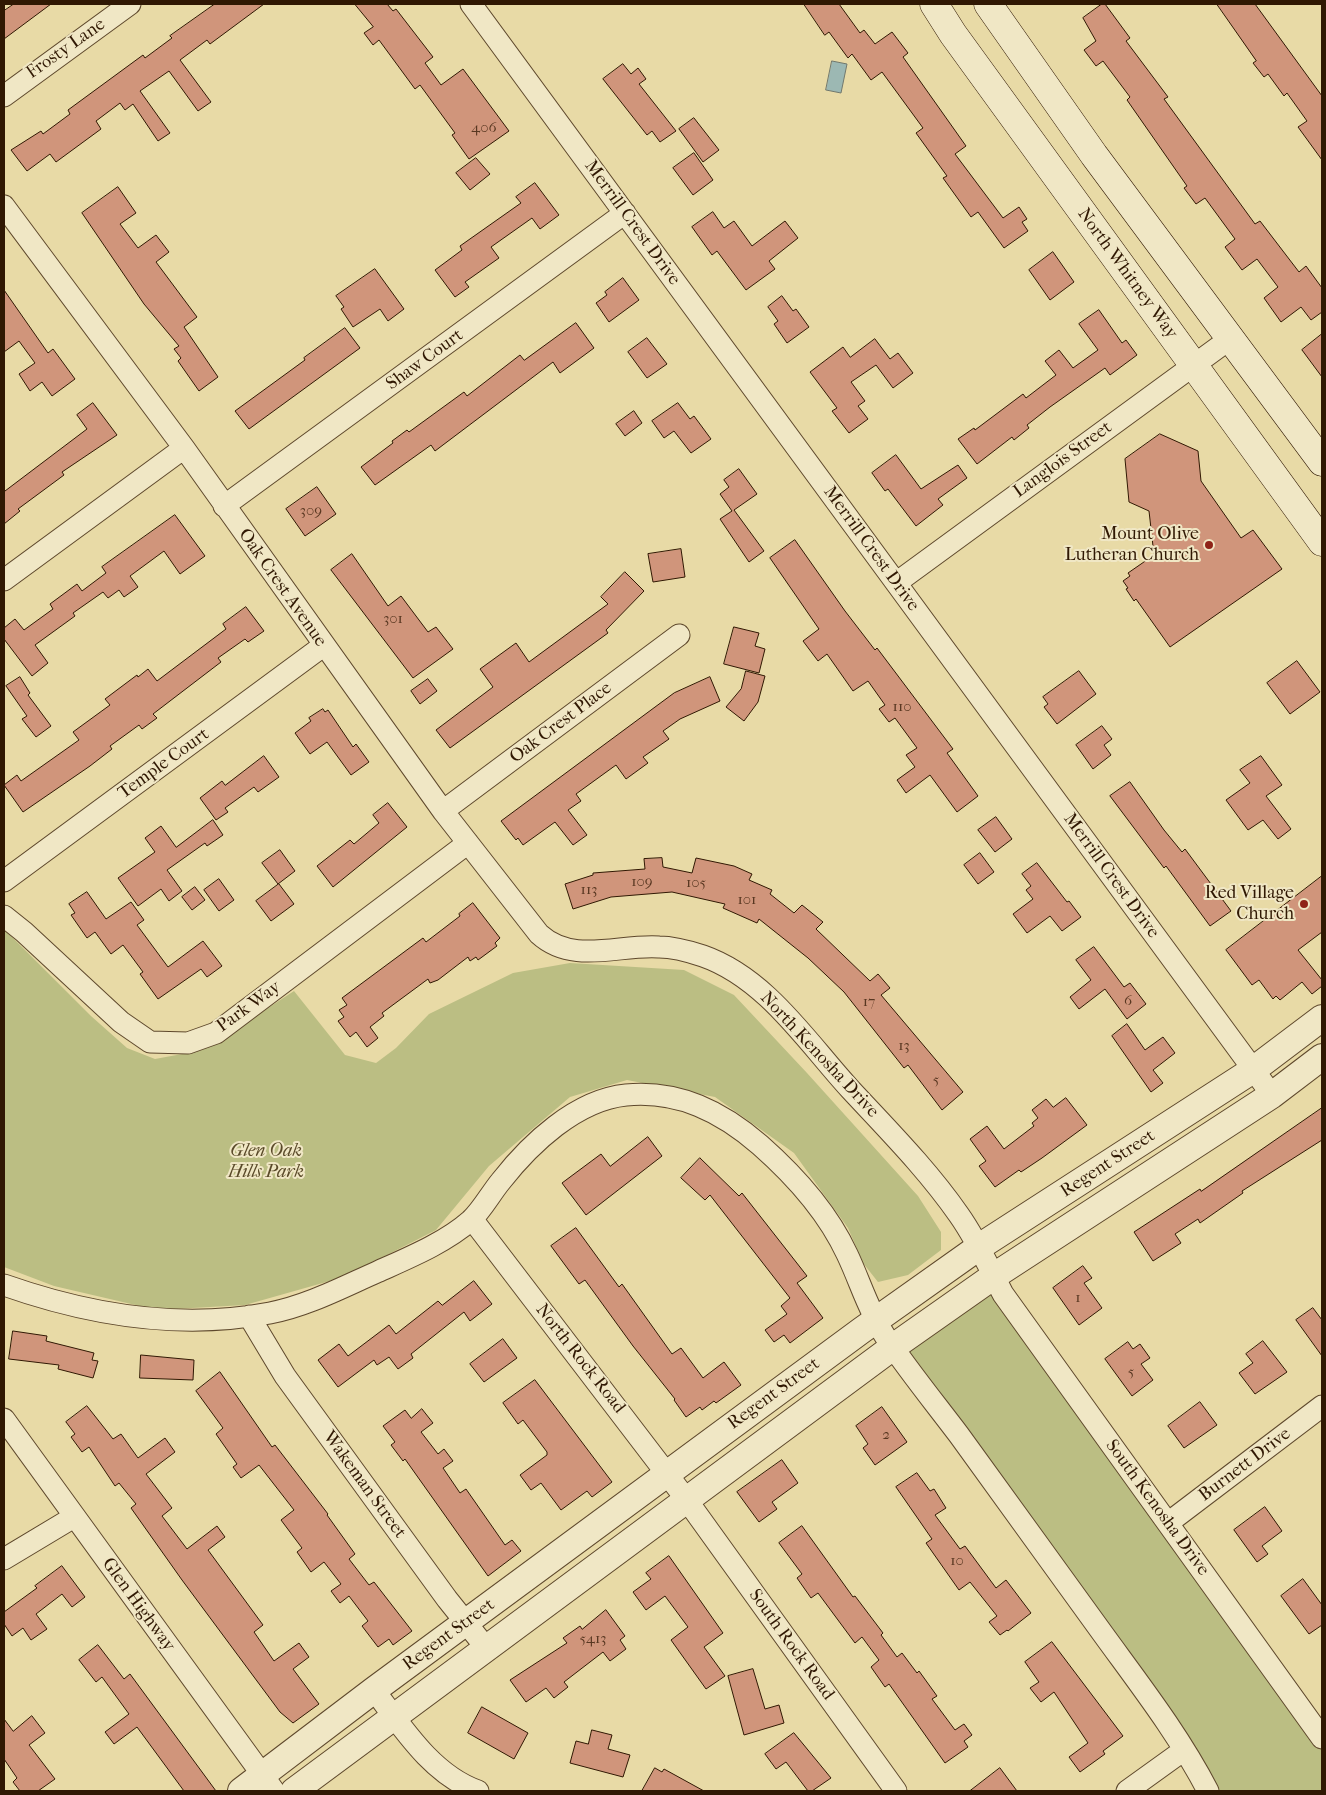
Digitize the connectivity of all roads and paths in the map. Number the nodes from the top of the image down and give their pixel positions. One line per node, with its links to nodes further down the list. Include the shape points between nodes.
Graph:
1 (130, 4): 5 (street, Frosty Lane)
2 (471, 4): 7 (street, Merrill Crest Drive)
3 (934, 4): 9 (main road, North Whitney Way)
4 (988, 4): 8 (main road, via 1094,156)
5 (4, 96)
6 (4, 206): 10 (street, Oak Crest Avenue)
7 (625, 213): 12 (street, Shaw Court); 15 (street, Merrill Crest Drive)
8 (1231, 338): 9 (street, Langlois Street); 11 (main road)
9 (1193, 365): 13 (main road, North Whitney Way); 15 (street, Langlois Street)
10 (184, 448): 12 (street, Oak Crest Avenue); 14 (street)
11 (1322, 462)
12 (224, 506): 17 (street, Oak Crest Avenue)
13 (1322, 542)
14 (4, 580)
15 (896, 583): 25 (street, Merrill Crest Drive)
16 (679, 635): 18 (street, Oak Crest Place)
17 (323, 646): 18 (street, Oak Crest Avenue); 20 (street, Temple Court)
18 (444, 810): 19 (street, Oak Crest Avenue)
19 (468, 843): 21 (street, Park Way, via 216,1033 188,1043 150,1042 121,1022); 22 (street, Oak Crest Avenue, via 539,934 548,942)
20 (4, 881)
21 (4, 916)
22 (576, 950): 28 (street, North Kenosha Drive, via 592,952 659,946 702,956 739,974 760,991 918,1162 960,1215)
23 (1322, 1018): 25 (street, Regent Street)
24 (1322, 1057): 26 (street, Regent Street)
25 (1253, 1070): 26 (street, Merrill Crest Drive); 28 (street, Regent Street)
26 (1272, 1095): 29 (street, Regent Street)
27 (472, 1219): 31 (street, via 438,1241 344,1287 273,1312); 32 (street, via 522,1154 579,1111 625,1095 665,1095 702,1105 728,1119 788,1172 834,1230); 35 (street, North Rock Road)
28 (979, 1247): 29 (street, North Kenosha Drive); 32 (street, Regent Street)
29 (994, 1276): 32 (street, Regent Street); 38 (street, South Kenosha Drive, via 1003,1294)
30 (4, 1285): 31 (street, via 78,1308 139,1318)
31 (249, 1316): 40 (street, Wakeman Street, via 285,1376)
32 (884, 1333): 35 (street, Regent Street); 36 (street, Regent Street); 45 (street)
33 (1322, 1406): 38 (street, Burnett Drive)
34 (4, 1418): 37 (street, Glen Highway)
35 (667, 1473): 36 (street, North Rock Road); 40 (street, Regent Street)
36 (686, 1499): 41 (street, Regent Street); 50 (street, South Rock Road)
37 (74, 1517): 39 (street); 46 (street, Glen Highway)
38 (1168, 1523): 44 (street, South Kenosha Drive)
39 (4, 1559)
40 (466, 1623): 41 (street, Wakeman Street); 42 (street, Regent Street)
41 (487, 1649): 43 (street, Regent Street)
42 (374, 1690): 43 (street); 46 (street, Regent Street)
43 (394, 1717): 48 (street, Regent Street); 49 (street, via 428,1756 452,1777)
44 (1322, 1738)
45 (1184, 1750): 51 (street); 52 (street)
46 (268, 1783): 47 (street, Regent Street)
47 (242, 1791)
48 (294, 1791)
49 (478, 1791)
50 (896, 1791)
51 (1127, 1791)
52 (1208, 1791)

